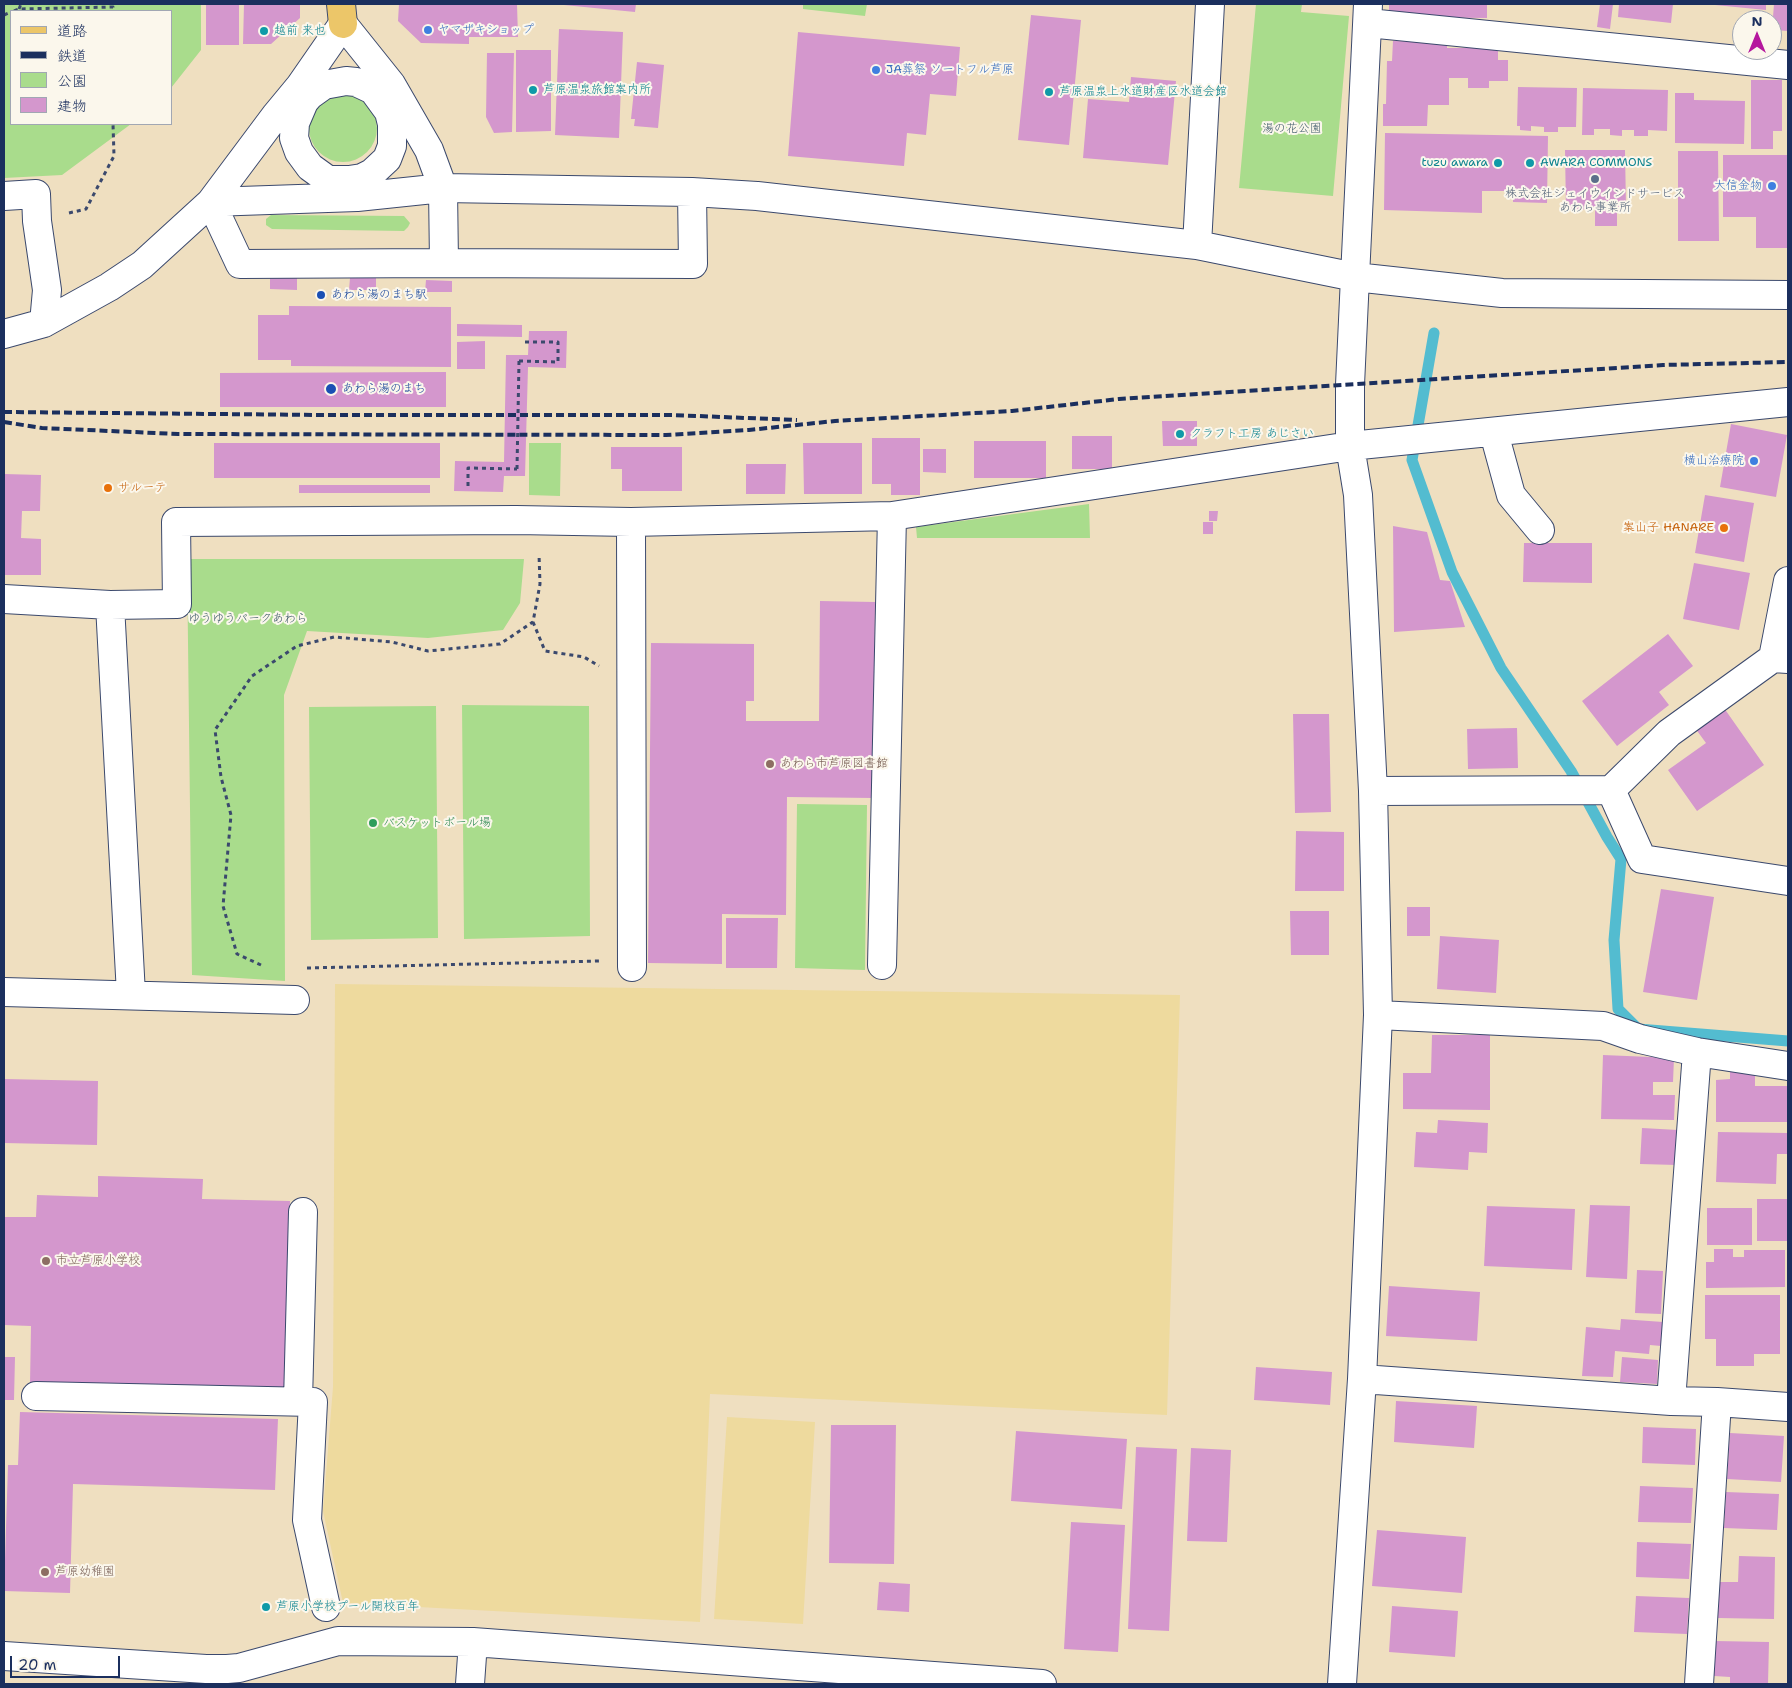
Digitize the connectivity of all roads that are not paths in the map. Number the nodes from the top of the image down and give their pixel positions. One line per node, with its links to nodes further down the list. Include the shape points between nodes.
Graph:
1 (1210, 4): 14 (street)
2 (342, 14): 5 (street); 6 (street)
3 (1368, 14): 4 (street); 16 (street)
4 (1788, 65)
5 (295, 103): 6 (street, via 324,85 346,81 364,85); 8 (street, via 294,138 299,152); 13 (street)
6 (393, 104): 7 (street, via 392,146 387,159); 9 (street, via 429,150)
7 (372, 174): 8 (street); 12 (street)
8 (329, 188): 12 (street); 13 (street)
9 (443, 188): 10 (street); 12 (street); 15 (street)
10 (692, 192): 14 (street, via 767,197); 15 (street, via 693,264)
11 (4, 196): 18 (street, via 36,194 47,290)
12 (357, 197)
13 (211, 202): 15 (street, via 240,264); 18 (street, via 142,266)
14 (1197, 245): 16 (street)
15 (444, 263)
16 (1355, 277): 17 (street, via 1502,293); 22 (street)
17 (1788, 295)
18 (44, 323): 19 (street)
19 (4, 334)
20 (1788, 402): 21 (street)
21 (1494, 433): 22 (street); 25 (street, via 1511,496)
22 (1350, 446): 23 (street); 31 (street, via 1358,496)
23 (892, 516): 24 (street); 34 (street)
24 (631, 522): 28 (street, via 176,522 177,604); 33 (street)
25 (1540, 530)
26 (1788, 581): 29 (street)
27 (4, 599): 28 (street)
28 (110, 605): 36 (street)
29 (1781, 658): 30 (street, via 1669,733)
30 (1611, 790): 31 (street); 32 (street, via 1642,859)
31 (1373, 791): 38 (street)
32 (1788, 881)
33 (619, 964)
34 (882, 965)
35 (4, 992): 36 (street)
36 (131, 994): 37 (street)
37 (295, 1000)
38 (1378, 1015): 39 (street, via 1603,1026 1640,1039); 42 (street)
39 (1697, 1052): 40 (street); 45 (street)
40 (1788, 1066)
41 (303, 1212): 44 (street)
42 (1362, 1379): 45 (street); 54 (street)
43 (36, 1396): 44 (street)
44 (298, 1401): 48 (street, via 312,1402 307,1520)
45 (1671, 1401): 46 (street)
46 (1718, 1402): 47 (street); 55 (street)
47 (1788, 1407)
48 (326, 1607)
49 (473, 1642): 51 (street, via 338,1641); 52 (street); 53 (street)
50 (4, 1656): 51 (street, via 206,1669)
51 (239, 1676)
52 (470, 1684)
53 (1042, 1684)
54 (1342, 1684)
55 (1699, 1684)

